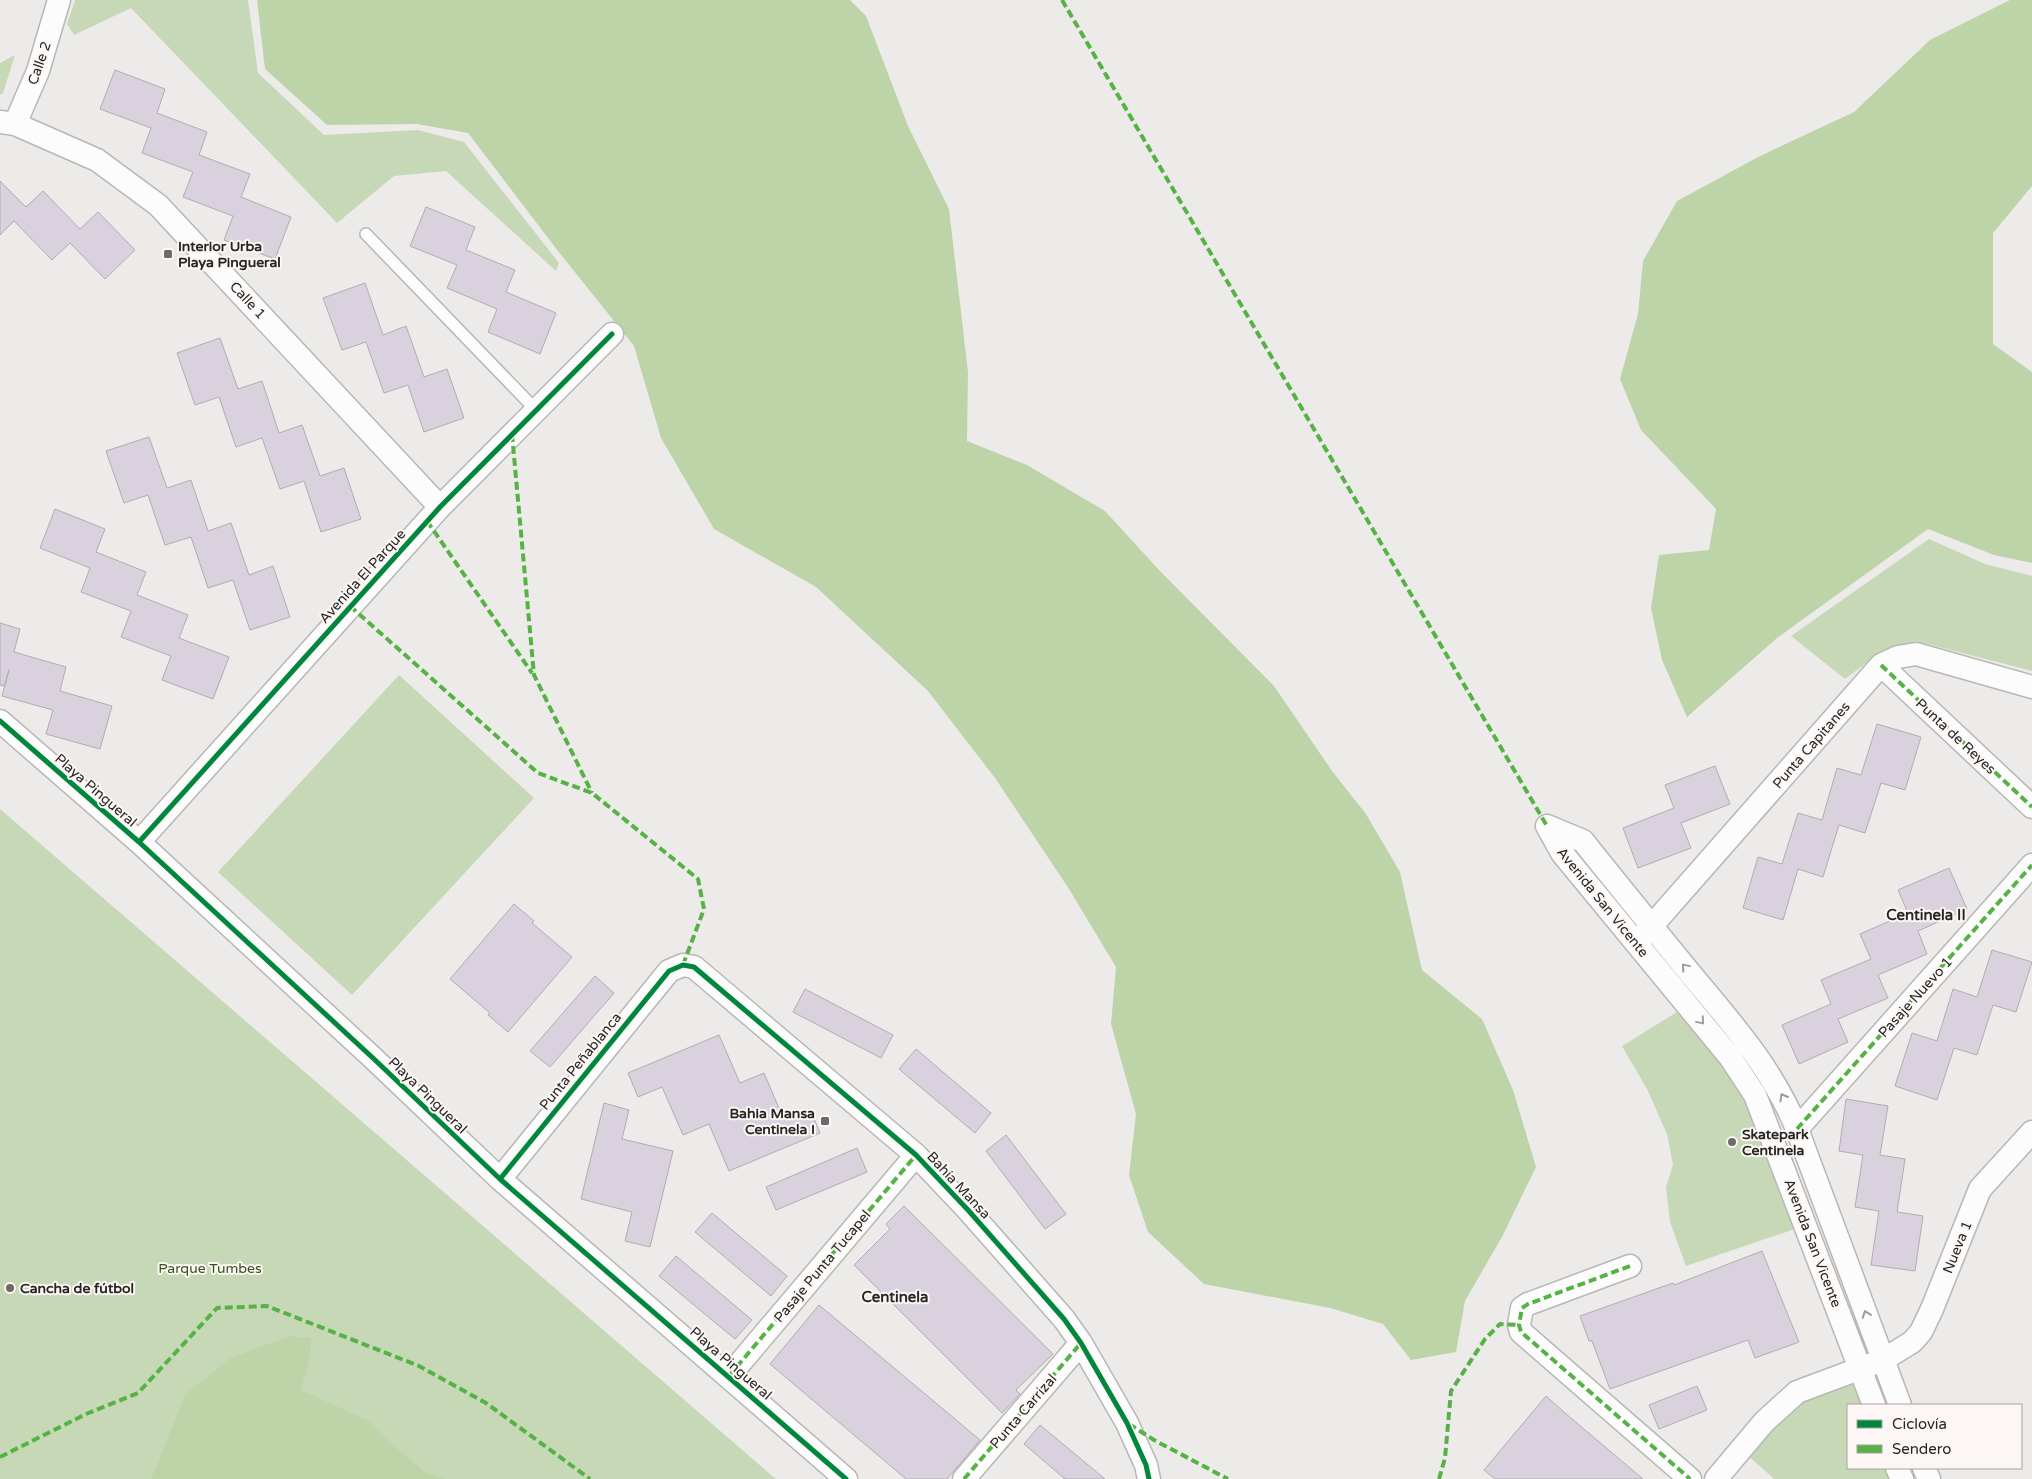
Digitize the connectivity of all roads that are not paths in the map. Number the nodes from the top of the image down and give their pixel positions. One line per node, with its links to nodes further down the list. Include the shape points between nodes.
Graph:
1 (60, 0): 2 (street, Calle 2, via 38,71)
2 (7, 123): 6 (street, Calle 1, via 97,160 158,205)
3 (366, 234): 5 (lane)
4 (612, 334): 5 (street, Avenida El Parque)
5 (536, 410): 6 (street, Avenida El Parque)
6 (440, 507): 11 (street, Avenida El Parque)
7 (1881, 665): 8 (street, Punta Capitanes, via 1916,654); 10 (street, Punta de Reyes); 13 (street, Punta Capitanes)
8 (2032, 686)
9 (0, 721): 11 (street, Playa Pingueral)
10 (2032, 807)
11 (139, 842): 19 (street, Playa Pingueral)
12 (2032, 866): 16 (street, Pasaje Nuevo 1)
13 (1652, 927): 14 (street, Punta Capitanes); 14 (street, Avenida San Vicente, via 1583,841 1547,826 1562,854); 16 (street, Avenida San Vicente, one-way to 13, via 1788,1105 1770,1075)
14 (1636, 943): 23 (street, Avenida San Vicente, one-way to 23, via 1730,1057 1755,1095)
15 (683, 965): 18 (street, Bahía Mansa, via 694,967); 19 (street, Punta Peñablanca, via 669,971)
16 (1797, 1129): 22 (street, Avenida San Vicente, one-way to 16)
17 (2032, 1132): 22 (street, Nueva 1, via 1980,1189 1921,1332 1912,1342)
18 (916, 1155): 21 (street, Bahía Mansa, via 1064,1319); 24 (street, Pasaje Punta Tucapel)
19 (500, 1179): 24 (street, Playa Pingueral)
20 (1630, 1266): 30 (street, via 1528,1304 1522,1308 1519,1325 1522,1332)
21 (1081, 1343): 28 (street, Punta Carrizal); 29 (street, Bahía Mansa, via 1127,1423)
22 (1883, 1360): 23 (street, Nueva 1); 26 (street, Avenida San Vicente)
23 (1860, 1368): 25 (street, Avenida San Vicente); 31 (street, Nueva 1, via 1796,1392 1764,1422)
24 (729, 1376): 27 (street, Playa Pingueral)
25 (1874, 1404)
26 (1900, 1404)
27 (846, 1479)
28 (964, 1479)
29 (1149, 1479)
30 (1690, 1479)
31 (1716, 1479)

